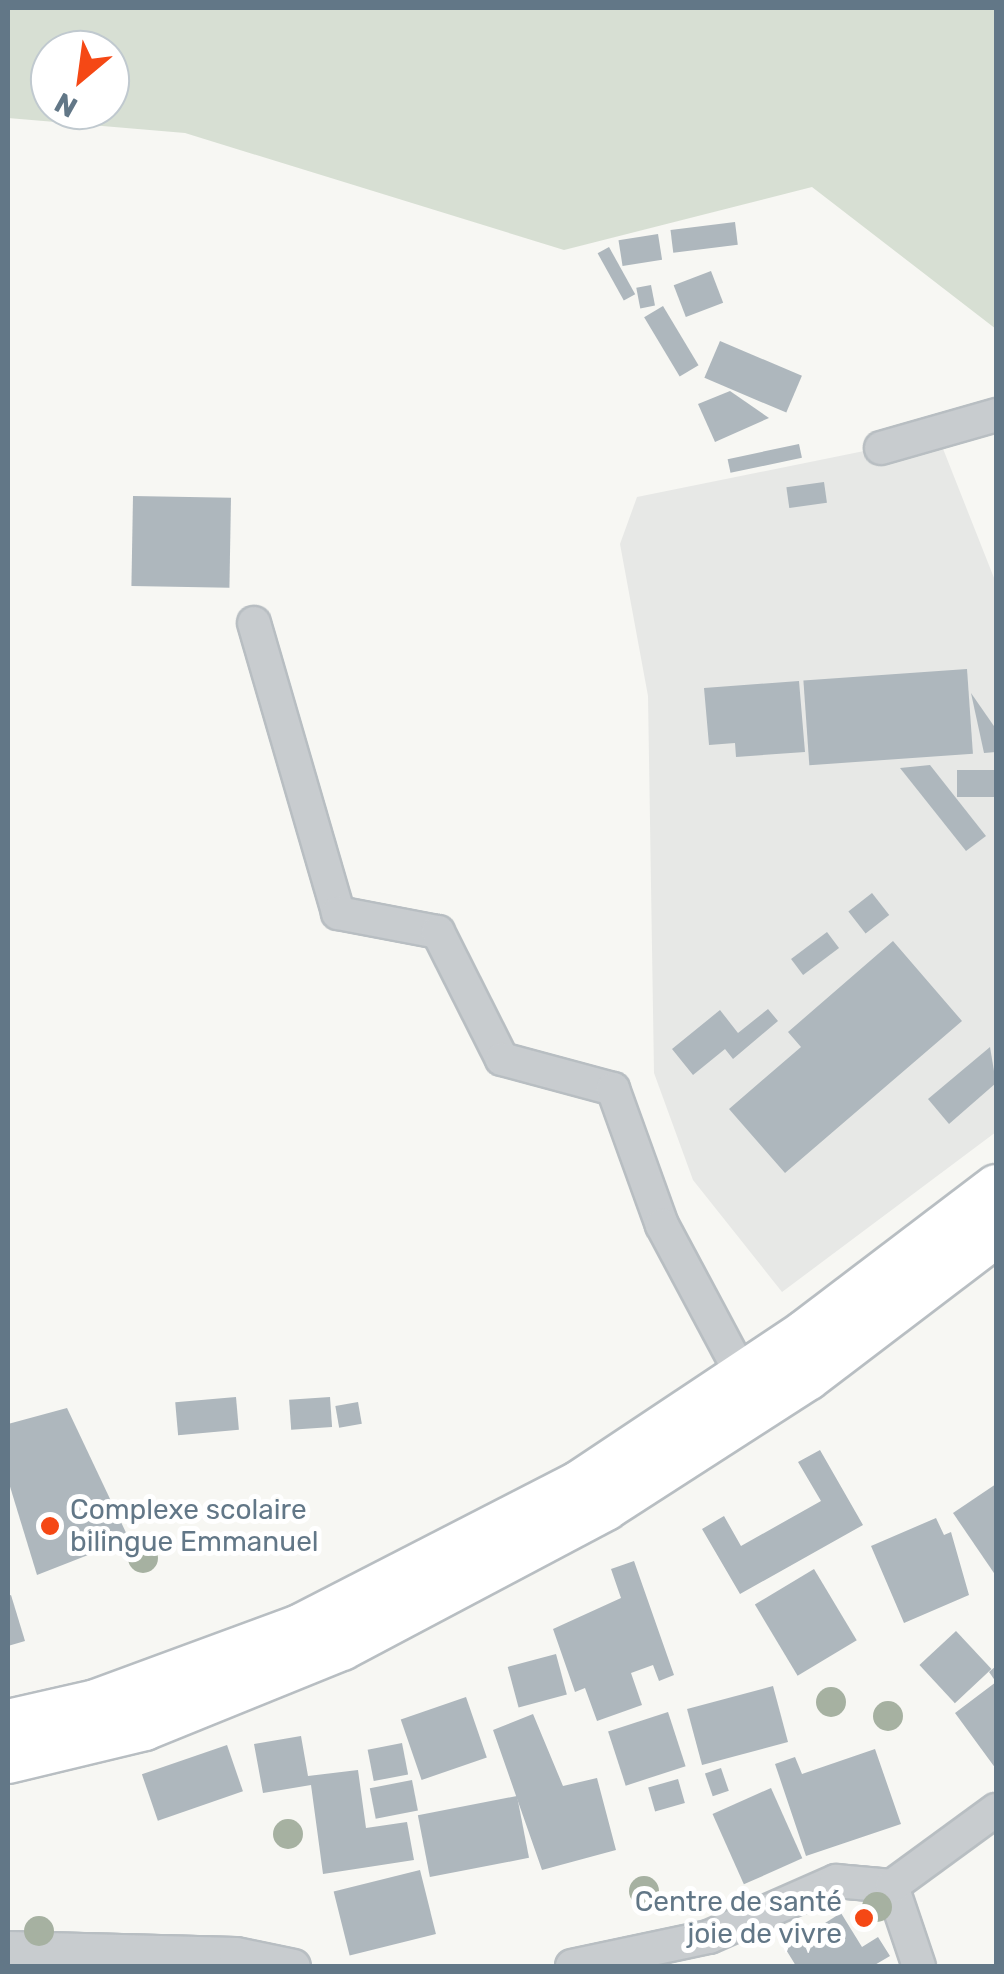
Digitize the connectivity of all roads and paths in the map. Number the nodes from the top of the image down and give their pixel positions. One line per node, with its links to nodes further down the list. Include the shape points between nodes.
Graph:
1 (996, 414): 2 (street)
2 (881, 448)
3 (254, 622): 6 (street, via 338,914 438,932 502,1059 613,1090 662,1225)
4 (996, 1187): 6 (main road)
5 (996, 1233): 8 (main road, via 807,1377 605,1507 376,1629 144,1727)
6 (742, 1374): 7 (main road, via 579,1483 299,1627 94,1702)
7 (8, 1722)
8 (8, 1760)
9 (996, 1810): 10 (street)
10 (892, 1886): 13 (street, via 836,1881 708,1937); 14 (street)
11 (8, 1948): 12 (street)
12 (287, 1965)
13 (572, 1966)
14 (919, 1966)

